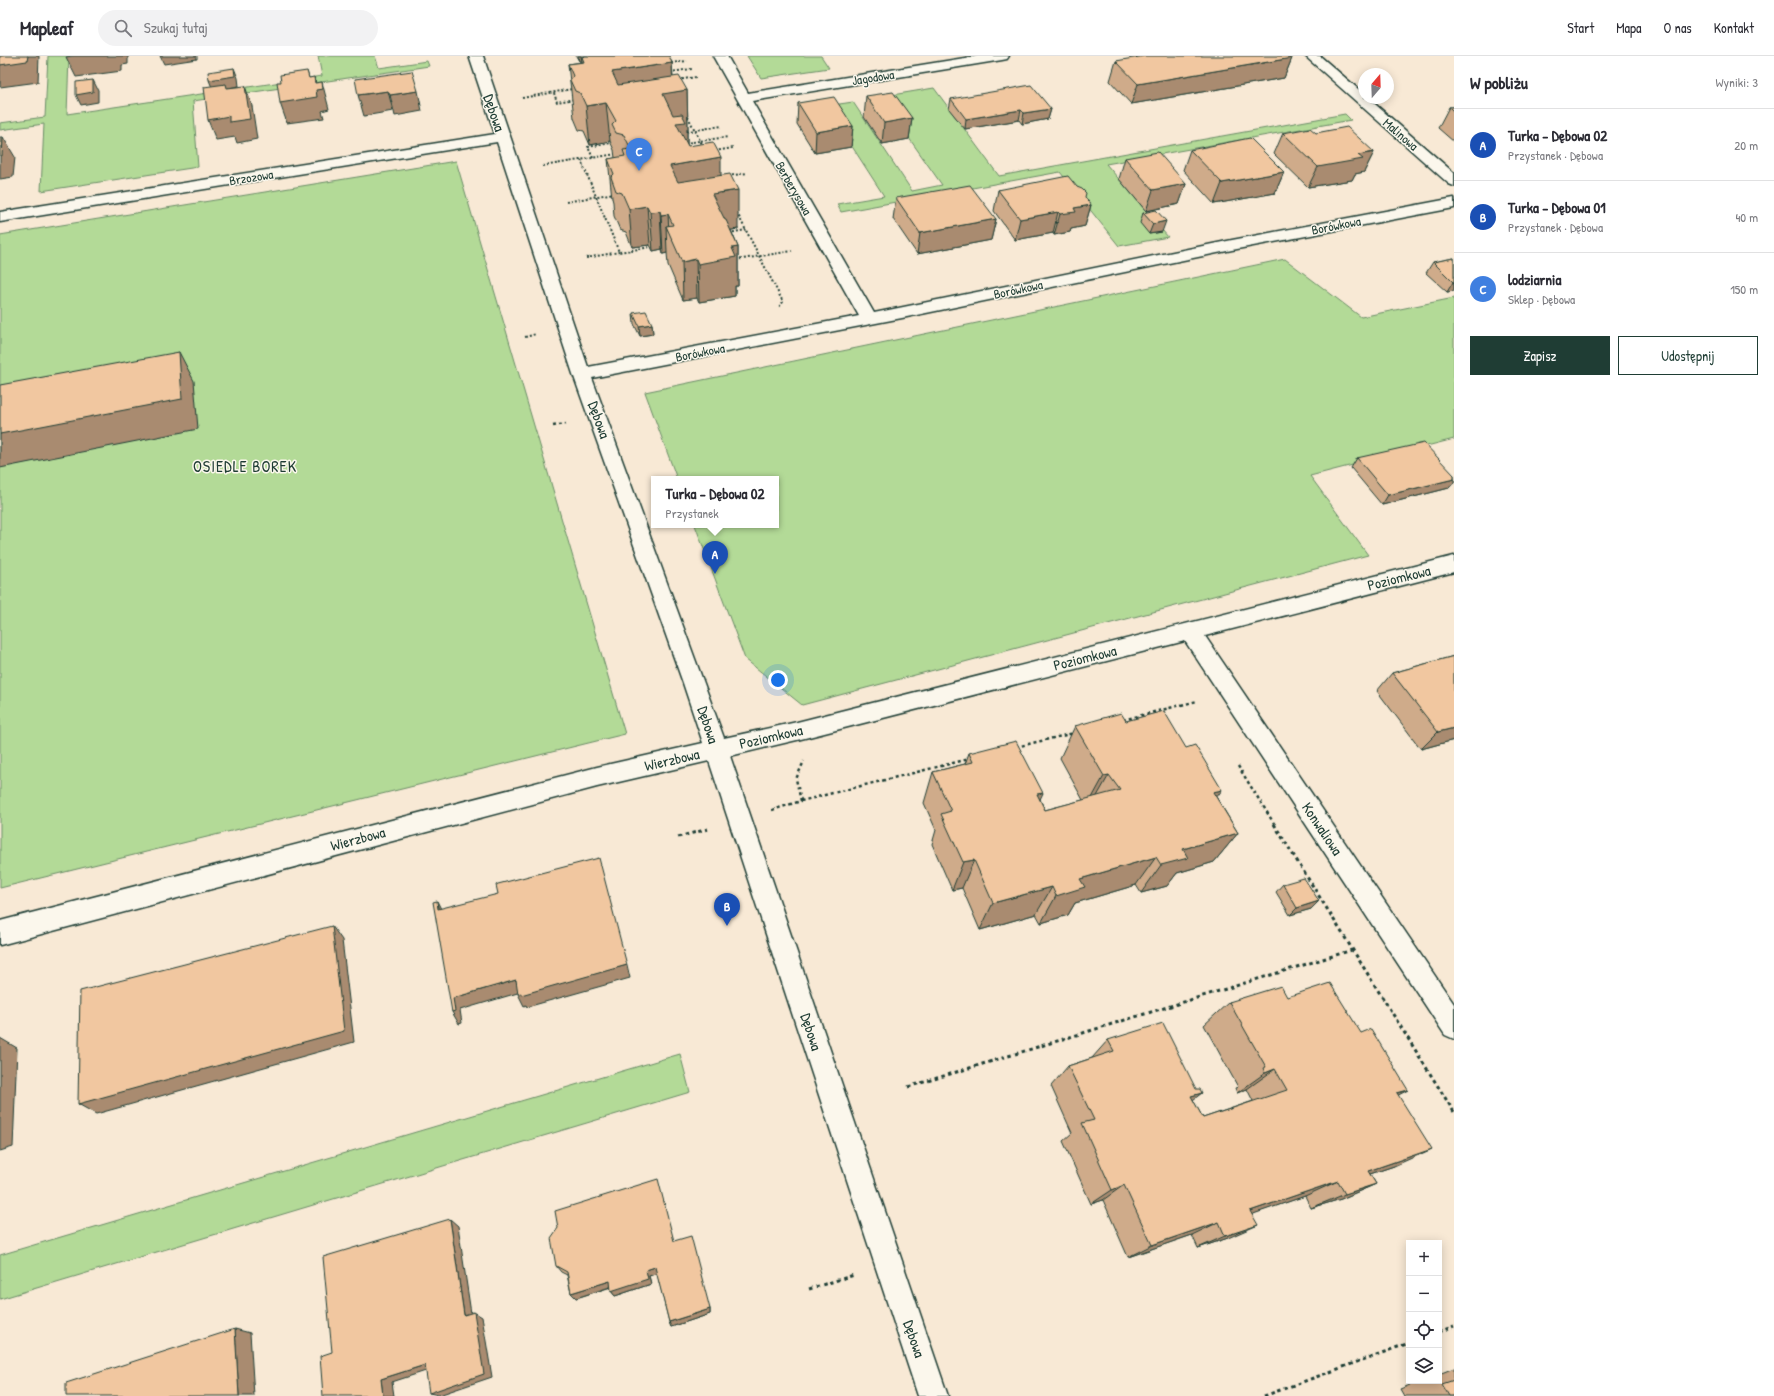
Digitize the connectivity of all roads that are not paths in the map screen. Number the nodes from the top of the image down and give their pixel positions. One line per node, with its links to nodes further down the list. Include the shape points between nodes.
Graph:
1 (476, 56): 6 (street, Dębowa)
2 (720, 56): 5 (street, Berberysowa)
3 (1002, 56): 5 (street, Jagodowa)
4 (1312, 56): 7 (street, Malinowa)
5 (743, 98): 10 (street, Berberysowa)
6 (502, 137): 9 (street, Brzozowa); 11 (street, Dębowa)
7 (1454, 181)
8 (1454, 203): 10 (street, Borówkowa)
9 (0, 218)
10 (869, 319): 11 (street, Borówkowa)
11 (582, 374): 14 (street, Dębowa, via 692,676)
12 (1454, 564): 13 (street, Poziomkowa)
13 (1191, 632): 14 (street, Poziomkowa); 16 (street, Konwaliowa)
14 (716, 750): 15 (street, Wierzbowa, via 598,777); 17 (street, Dębowa, via 888,1264)
15 (0, 933)
16 (1454, 1026)
17 (928, 1395)

